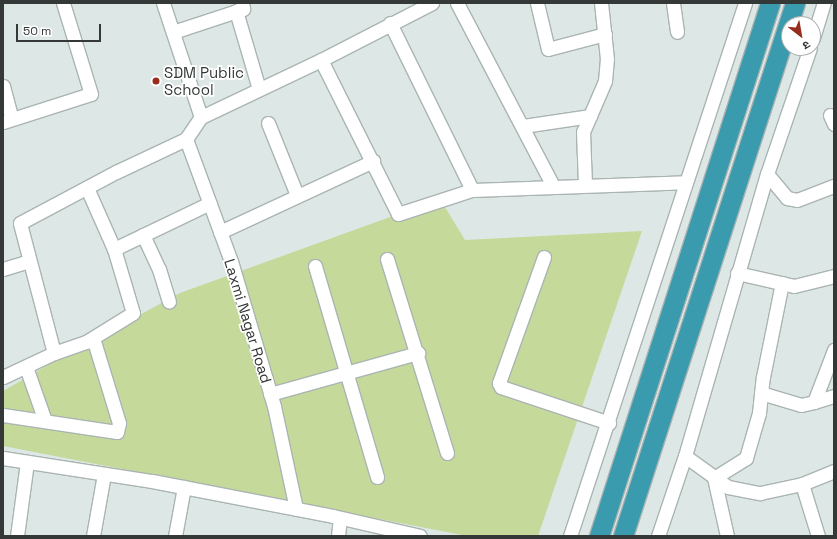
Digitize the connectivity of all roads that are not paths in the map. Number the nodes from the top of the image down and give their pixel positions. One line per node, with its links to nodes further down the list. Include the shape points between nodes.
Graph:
1 (63, 3): 24 (street, via 91,94)
2 (163, 3): 15 (street)
3 (432, 3): 14 (street)
4 (457, 3): 26 (street)
5 (537, 3): 17 (street, via 548,49)
6 (601, 3): 17 (street)
7 (673, 3): 16 (street)
8 (745, 3): 30 (street)
9 (770, 3): 76 (highway)
10 (795, 3): 78 (highway)
11 (824, 3): 13 (street)
12 (239, 7): 15 (street); 21 (street)
13 (820, 16)
14 (390, 23): 19 (street); 35 (street)
15 (173, 32): 23 (street)
16 (677, 32)
17 (605, 34): 22 (street, via 605,81)
18 (807, 56): 29 (street)
19 (321, 60): 21 (street); 28 (street)
20 (3, 86): 24 (street)
21 (259, 89): 23 (street)
22 (590, 116): 26 (street); 31 (street, via 583,132)
23 (201, 117): 27 (street)
24 (8, 120)
25 (268, 123): 36 (street)
26 (523, 126): 32 (street)
27 (186, 139): 34 (street); 37 (street, Laxmi Nagar Road)
28 (373, 161): 35 (street, via 398,214); 36 (street)
29 (767, 174): 33 (street, via 787,198 797,200); 46 (street)
30 (686, 182): 31 (street); 63 (street)
31 (585, 184): 32 (street)
32 (553, 186): 35 (street)
33 (834, 186)
34 (87, 188): 40 (street); 43 (street, via 20,223)
35 (472, 190)
36 (297, 195): 38 (street)
37 (210, 203): 38 (street, Laxmi Nagar Road); 39 (street)
38 (220, 232): 58 (street, Laxmi Nagar Road)
39 (143, 235): 40 (street); 49 (street)
40 (114, 249): 50 (street, via 133,313)
41 (544, 257): 63 (street, via 500,382 501,387)
42 (387, 259): 53 (street)
43 (29, 261): 45 (street); 52 (street)
44 (315, 266): 56 (street)
45 (3, 269)
46 (737, 273): 48 (street); 65 (street)
47 (834, 277): 48 (street, via 794,286)
48 (782, 283): 57 (street)
49 (169, 302)
50 (93, 338): 52 (street); 62 (street, via 120,428 117,432)
51 (834, 350): 60 (street)
52 (54, 353): 54 (street)
53 (418, 354): 56 (street); 64 (street)
54 (26, 367): 55 (street); 62 (street)
55 (4, 373)
56 (346, 373): 58 (street); 70 (street)
57 (761, 393): 60 (street, via 801,405); 71 (street, via 759,413 746,458)
58 (270, 394): 74 (street, Laxmi Nagar Road)
59 (834, 396): 60 (street)
60 (814, 402)
61 (3, 415): 62 (street)
62 (45, 421)
63 (609, 423): 84 (street)
64 (447, 453)
65 (685, 456): 71 (street); 85 (street)
66 (3, 458): 67 (street)
67 (27, 462): 69 (street); 79 (street)
68 (834, 471): 72 (street)
69 (104, 474): 73 (street); 80 (street)
70 (377, 477)
71 (714, 478): 72 (street, via 728,488 760,493); 86 (street)
72 (802, 484): 87 (street)
73 (184, 487): 74 (street); 81 (street)
74 (296, 509): 75 (street)
75 (340, 518): 77 (street); 82 (street)
76 (601, 529)
77 (391, 533): 83 (street)
78 (624, 534)
79 (17, 536)
80 (93, 536)
81 (175, 536)
82 (338, 536)
83 (420, 536)
84 (570, 536)
85 (658, 536)
86 (727, 536)
87 (818, 536)

